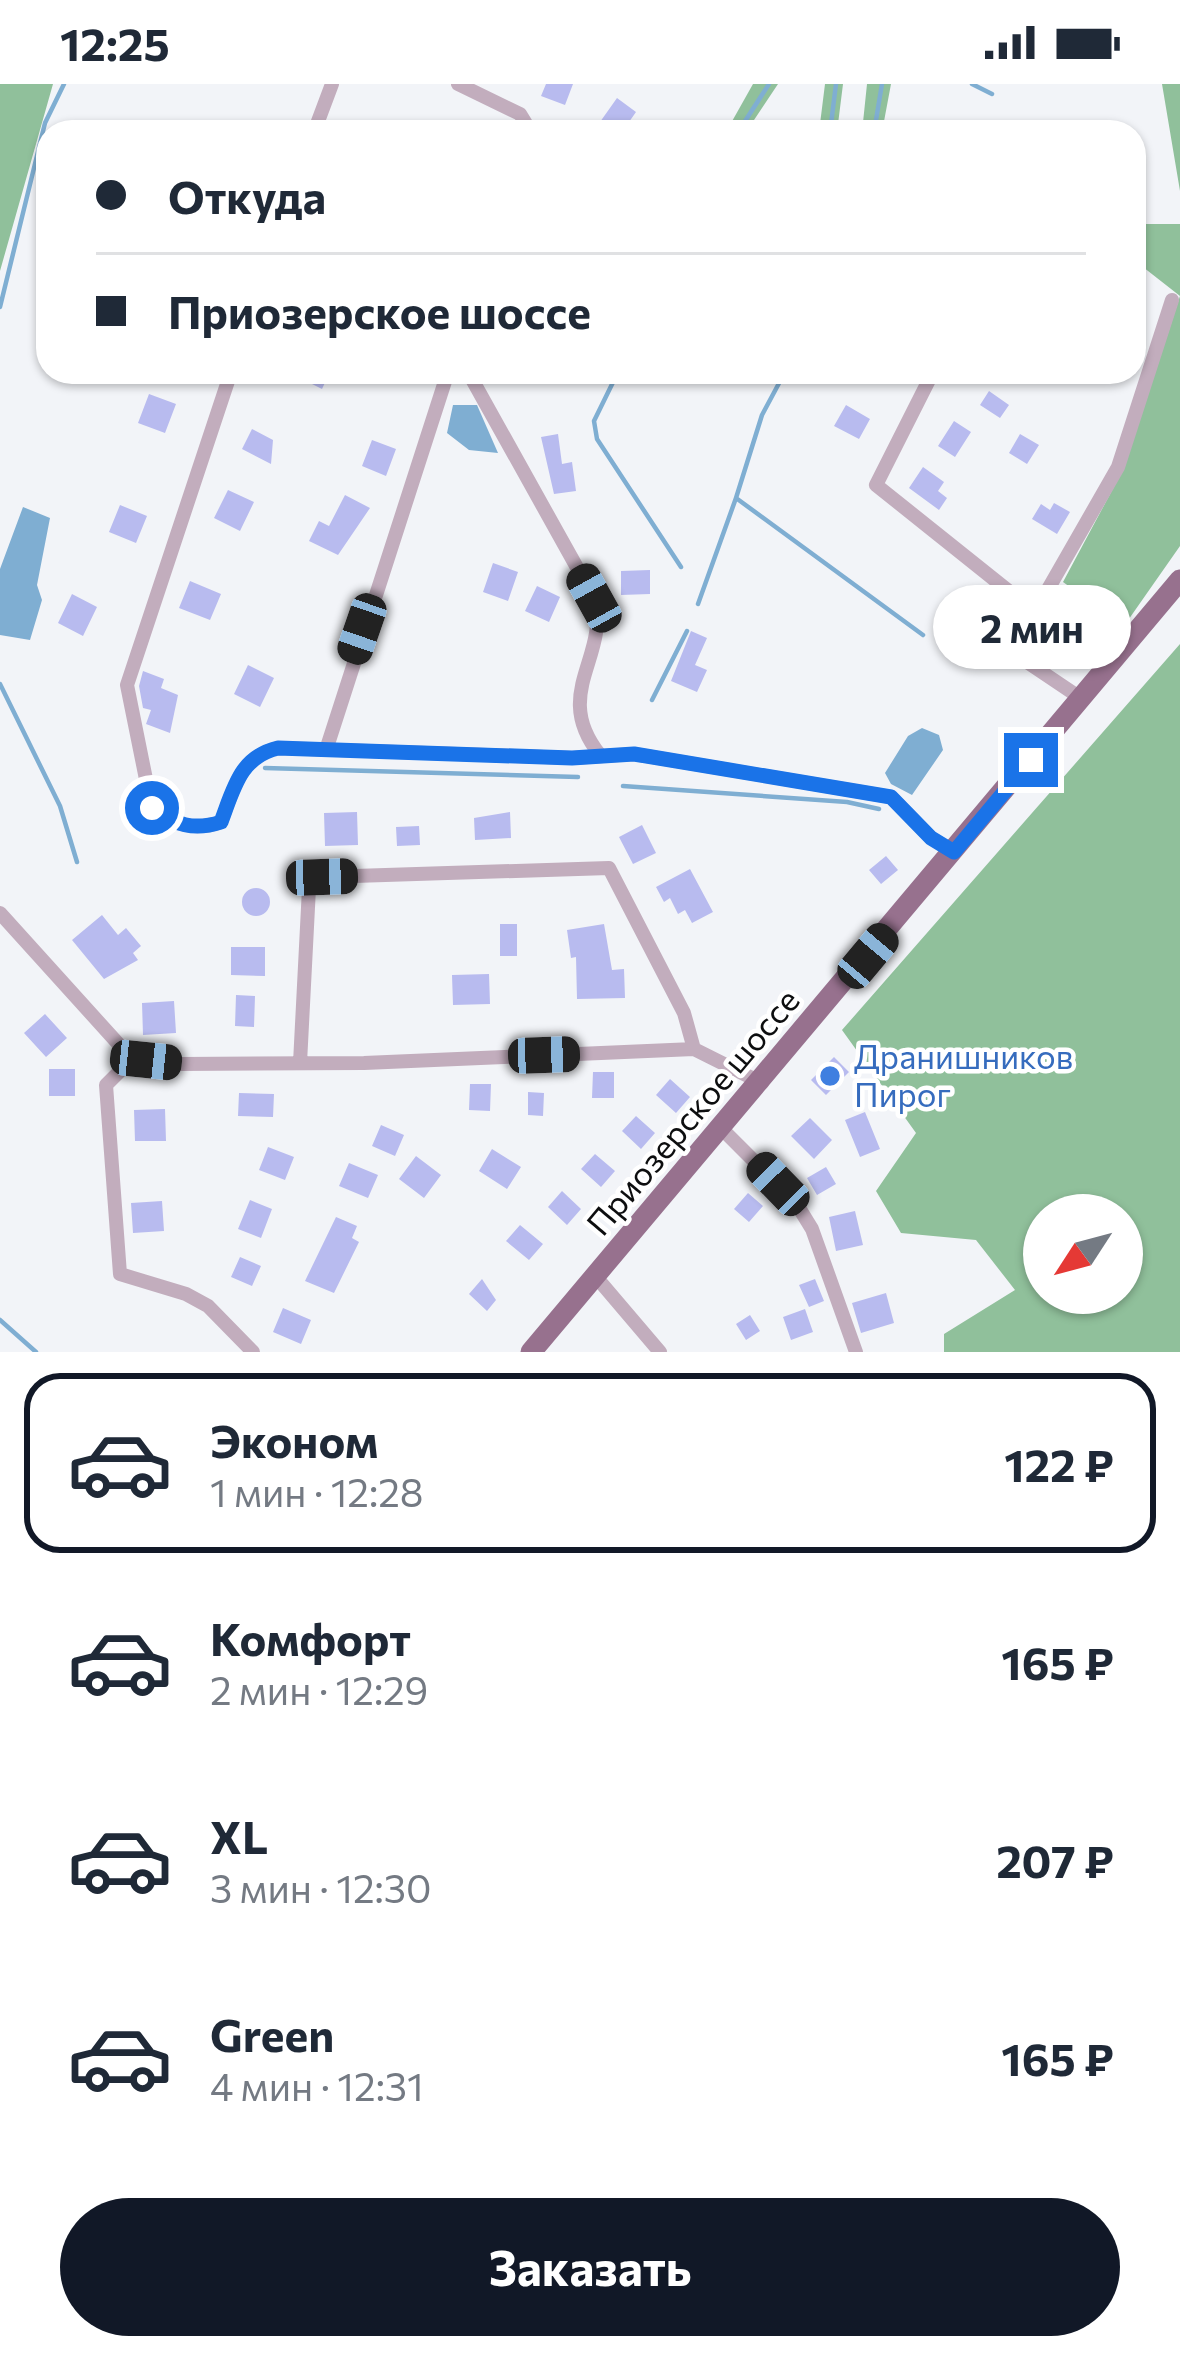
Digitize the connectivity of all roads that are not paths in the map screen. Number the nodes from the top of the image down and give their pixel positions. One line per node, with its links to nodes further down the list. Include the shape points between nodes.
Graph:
1 (332, 84): 3 (street)
2 (458, 84): 4 (street)
3 (318, 120)
4 (524, 120)
5 (1172, 300): 6 (street)
6 (1146, 380)
7 (227, 384): 15 (street, via 127,686 152,808 201,829 221,822 255,753)
8 (444, 384): 15 (street)
9 (475, 384): 16 (street, via 594,598 601,623 578,687)
10 (927, 384): 13 (street, via 876,485)
11 (1145, 384): 13 (street, via 1118,467)
12 (1180, 580): 14 (main road, Приозерское шоссе)
13 (1035, 612): 14 (street, via 1012,652)
14 (1082, 700): 17 (main road, Приозерское шоссе)
15 (327, 747): 16 (street)
16 (600, 755): 17 (street, via 891,797)
17 (954, 852): 22 (main road, Приозерское шоссе)
18 (0, 913): 20 (street)
19 (694, 1049): 21 (street); 21 (street, via 684,1013 609,868 370,875 322,877 309,888); 22 (street)
20 (132, 1059): 21 (street); 25 (street, via 106,1085 120,1274 208,1306)
21 (300, 1063)
22 (762, 1083): 23 (main road, Приозерское шоссе)
23 (722, 1130): 24 (main road, Приозерское шоссе); 28 (street, via 812,1229)
24 (597, 1278): 26 (main road, Приозерское шоссе); 27 (street)
25 (254, 1352)
26 (531, 1352)
27 (660, 1352)
28 (856, 1352)

